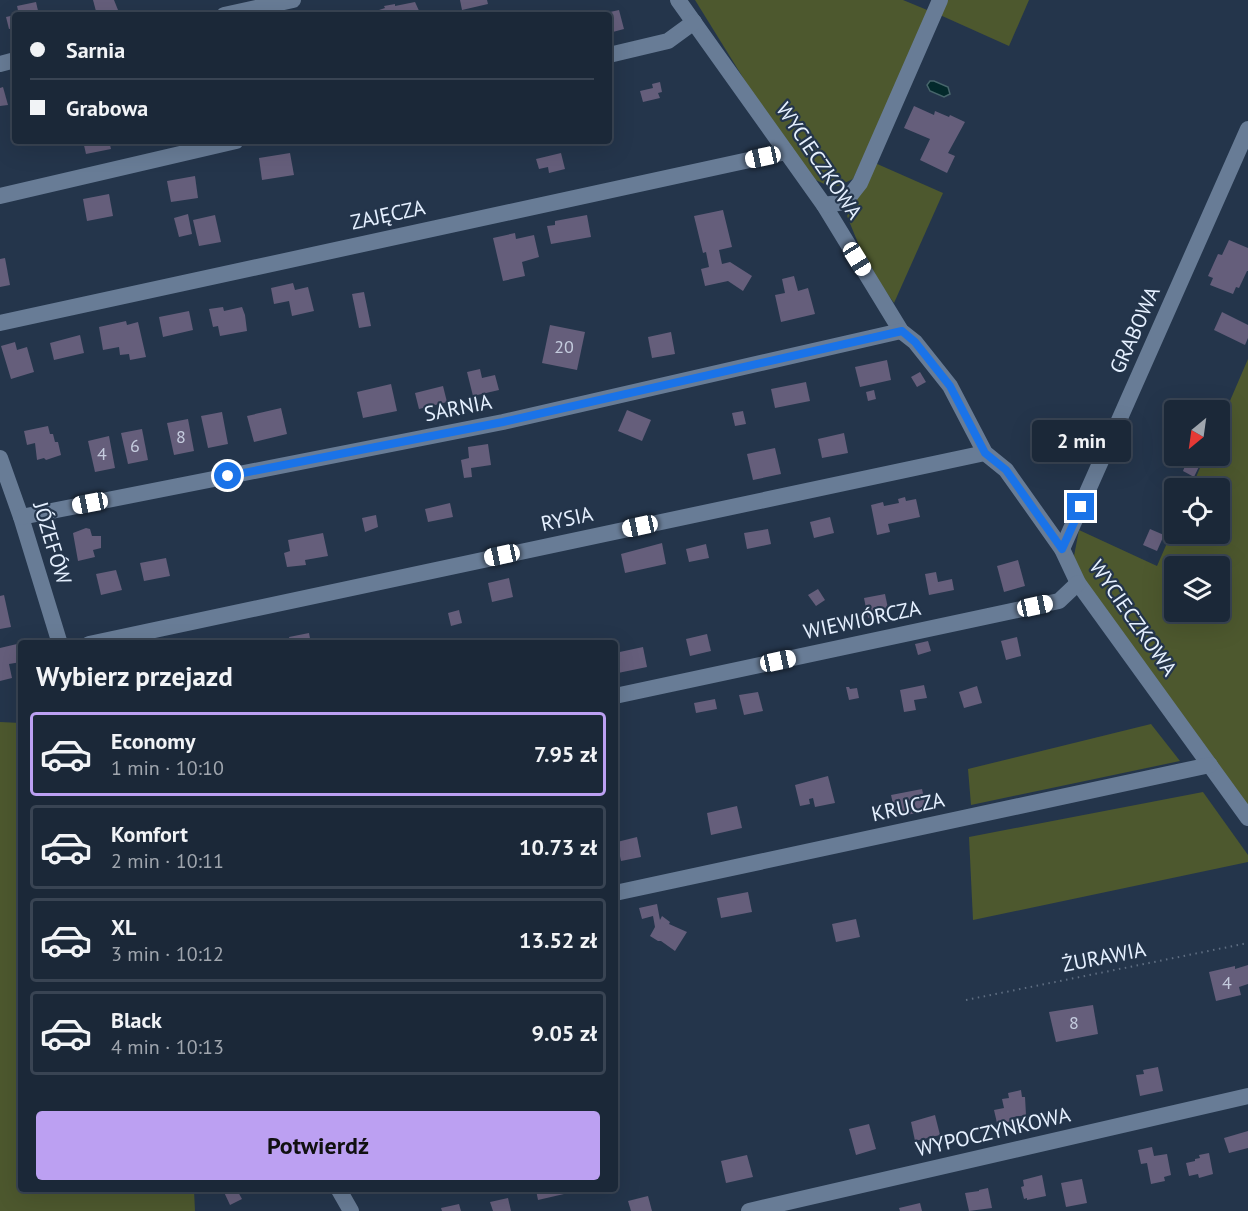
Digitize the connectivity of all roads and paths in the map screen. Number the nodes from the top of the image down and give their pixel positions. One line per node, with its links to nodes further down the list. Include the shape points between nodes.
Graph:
1 (293, 0): 4 (street)
2 (678, 0): 5 (street, WYCIECZKOWA)
3 (940, 0): 11 (street, via 860,183 845,202)
4 (238, 12)
5 (694, 22): 6 (street, via 668,41); 9 (street, WYCIECZKOWA)
6 (612, 54)
7 (1248, 129): 17 (street, GRABOWA)
8 (223, 144): 10 (street)
9 (786, 152): 11 (street, WYCIECZKOWA); 12 (street, ZAJĘCZA)
10 (0, 196)
11 (824, 206): 13 (street, WYCIECZKOWA)
12 (0, 323)
13 (902, 331): 14 (street, WYCIECZKOWA, via 950,386); 16 (street, SARNIA, via 503,422)
14 (985, 453): 17 (street, WYCIECZKOWA, via 1006,470); 20 (street, RYSIA)
15 (0, 458): 16 (street, JÓZEFÓW)
16 (21, 517): 19 (street, JÓZEFÓW)
17 (1062, 549): 18 (street, WYCIECZKOWA)
18 (1078, 583): 21 (street, WIEWIÓRCZA, via 1059,601); 22 (street, WYCIECZKOWA)
19 (59, 640)
20 (107, 640)
21 (618, 695)
22 (1210, 765): 23 (street, WYCIECZKOWA); 24 (street, KRUCZA)
23 (1248, 818)
24 (618, 892)
25 (1248, 943): 26 (path, ŻURAWIA)
26 (966, 1000)
27 (1248, 1096): 30 (street, WYPOCZYNKOWA)
28 (340, 1192): 29 (street)
29 (351, 1211)
30 (749, 1211)

